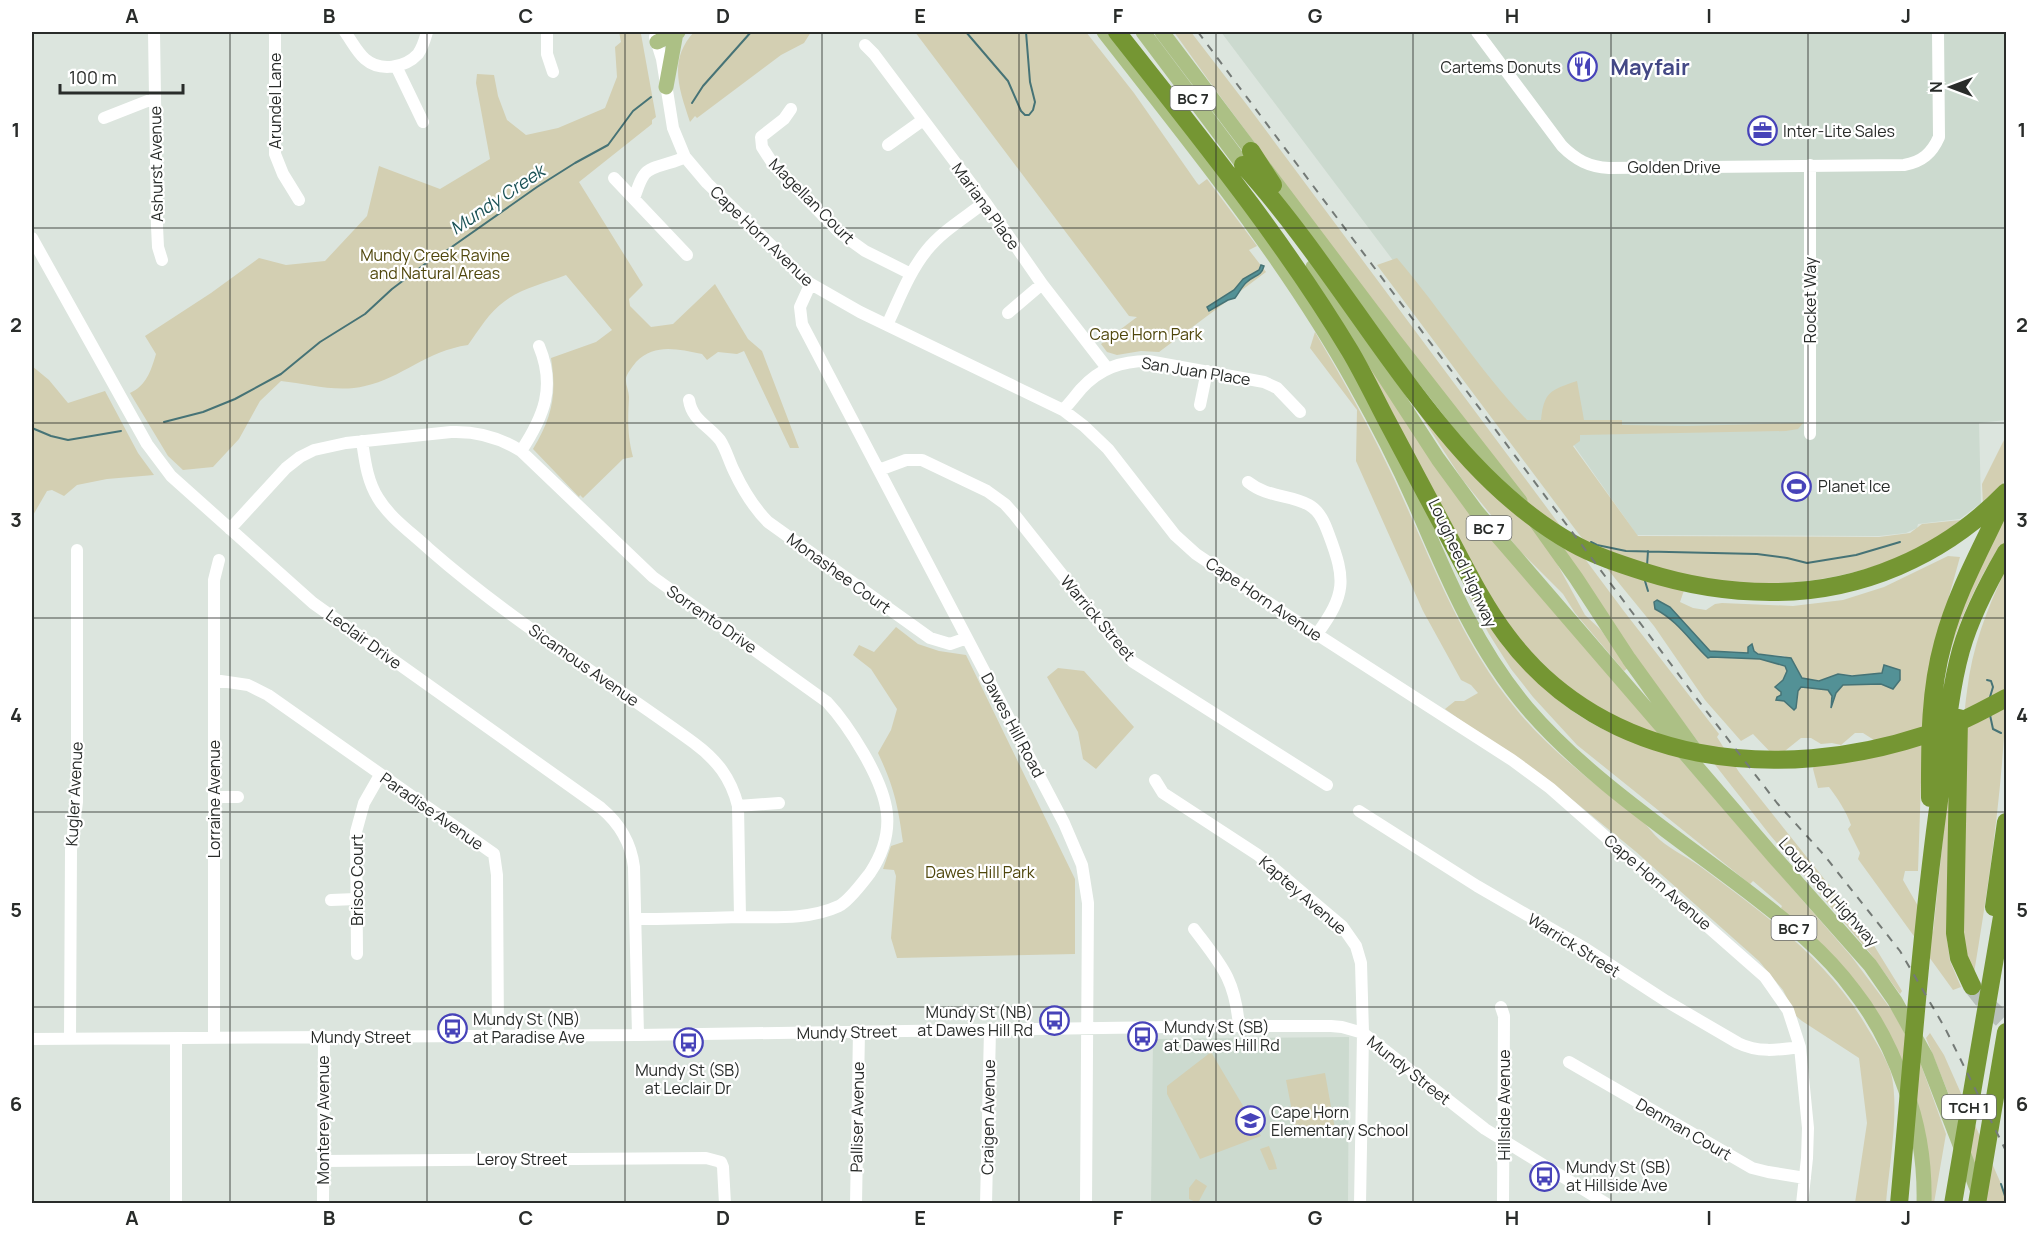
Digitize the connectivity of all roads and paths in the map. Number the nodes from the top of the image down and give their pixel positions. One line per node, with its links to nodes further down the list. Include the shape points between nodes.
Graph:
1 (154, 32): 17 (street, Ashurst Avenue)
2 (275, 32): 28 (street, Arundel Lane, via 275,154)
3 (345, 32): 14 (street, via 369,61)
4 (427, 32): 14 (street, via 419,53)
5 (547, 32): 15 (street, via 547,54)
6 (1104, 32): 110 (main road, Lougheed Highway / BC 7, via 1264,242 1329,340 1390,449 1465,615 1518,696 1585,765 1799,932 1834,966 1863,1004 1894,1059 1908,1096 1921,1152)
7 (1117, 32): 60 (highway, via 1303,276 1352,354 1467,572 1504,633 1546,680 1615,726 1656,743 1749,759 1844,755 1943,729)
8 (1143, 32): 24 (main road, Lougheed Highway / BC 7)
9 (1162, 32): 24 (main road)
10 (1477, 32): 25 (street, Golden Drive, via 1563,146 1587,164 1609,168)
11 (1938, 32): 25 (street, Golden Drive, via 1940,130 1930,152 1918,162 1904,165)
12 (664, 34): 16 (main road)
13 (865, 45): 20 (street, Mariana Place)
14 (396, 66): 21 (street)
15 (553, 72)
16 (666, 87): 23 (street, Cape Horn Avenue, via 673,128)
17 (155, 98): 19 (street); 32 (street, Ashurst Avenue, via 157,226)
18 (791, 110): 33 (street, Magellan Court, via 761,137 766,155 848,240)
19 (104, 118)
20 (923, 120): 22 (street); 29 (street, Mariana Place)
21 (423, 122)
22 (888, 145)
23 (685, 157): 27 (street, via 649,169); 34 (street, Cape Horn Avenue)
24 (1247, 158): 50 (highway, via 1413,391 1458,447 1518,506 1571,542 1620,564 1689,585 1729,590 1776,592 1847,584 1942,544); 70 (main road, via 1541,530 1633,665); 70 (main road, Lougheed Highway / BC 7, via 1437,459 1476,511)
25 (1810, 165): 45 (street, Rocket Way)
26 (614, 178): 27 (street)
27 (634, 198): 31 (street)
28 (299, 200)
29 (985, 202): 33 (street, via 932,244); 35 (street, Mariana Place)
30 (32, 238): 51 (street, Leclair Drive, via 159,461)
31 (687, 255)
32 (162, 260)
33 (911, 274): 37 (street)
34 (810, 285): 37 (street, Cape Horn Avenue); 48 (street, Dawes Hill Road, via 800,307 802,324)
35 (1042, 285): 36 (street); 39 (street, Mariana Place)
36 (1008, 313)
37 (887, 325): 43 (street, Cape Horn Avenue)
38 (539, 346): 47 (street, via 548,375 545,405)
39 (1107, 368): 40 (street, San Juan Place, via 1130,361 1148,361); 43 (street, San Juan Place)
40 (1207, 371): 42 (street); 44 (street, San Juan Place, via 1271,385)
41 (689, 400): 56 (street, Monashee Court, via 697,419 723,444 745,494 768,522 930,638 950,644)
42 (1200, 405)
43 (1063, 410): 55 (street, Cape Horn Avenue, via 1108,449 1182,542)
44 (1300, 412)
45 (1810, 434)
46 (362, 441): 47 (street, Sorrento Drive, via 468,432 495,438); 51 (street, Sorrento Drive, via 323,447 300,457); 67 (street, Sicamous Avenue, via 370,481 392,515 479,591 705,751 728,778)
47 (521, 451): 75 (street, Sorrento Drive, via 653,577 827,702 847,726 878,779 887,811 882,849 868,876 841,905 801,916)
48 (879, 470): 56 (street, Dawes Hill Road); 63 (street, Warrick Street, via 906,460 922,460 997,497 1133,662)
49 (1248, 482): 55 (street, via 1259,490 1309,505 1325,526 1340,563 1341,589 1335,607)
50 (2007, 493): 71 (highway, via 1957,601 1942,644 1931,724)
51 (230, 529): 76 (street, Leclair Drive, via 334,619 607,813 633,857)
52 (77, 550): 92 (street, Kugler Avenue, via 77,802 71,849)
53 (2005, 554): 71 (highway, via 1971,619 1957,665); 79 (highway, via 1971,641 1959,715 1955,933 1959,958)
54 (219, 560): 57 (street, Lorraine Avenue, via 214,580)
55 (1317, 634): 94 (street, Cape Horn Avenue, via 1550,788 1765,977 1788,1010)
56 (967, 638): 82 (street, Dawes Hill Road, via 1083,866 1088,903)
57 (214, 680): 61 (street, Paradise Avenue, via 248,685 268,695); 64 (street, Lorraine Avenue)
58 (2007, 693): 60 (highway)
59 (2007, 698): 60 (highway)
60 (1977, 714)
61 (380, 776): 73 (street, Brisco Court, via 364,803 358,823); 88 (street, Paradise Avenue, via 494,854)
62 (1155, 780): 86 (street, Kaptey Avenue, via 1163,793 1244,844 1346,931 1361,963)
63 (1327, 785)
64 (214, 796): 65 (street); 90 (street, Lorraine Avenue)
65 (238, 797)
66 (779, 803): 67 (street)
67 (738, 806): 75 (street, Sicamous Avenue)
68 (1359, 811): 94 (street, Warrick Street, via 1738,1043 1766,1050)
69 (2007, 822): 79 (highway)
70 (1776, 859): 113 (main road, Lougheed Highway / BC 7, via 1870,965 1895,1001 1926,1057)
71 (1930, 872): 109 (highway)
72 (2007, 893): 79 (highway, TCH 1)
73 (356, 899): 74 (street); 78 (street, Brisco Court)
74 (331, 900)
75 (740, 917): 76 (street, Sorrento Drive)
76 (636, 919): 87 (street, Leclair Drive)
77 (1194, 929): 81 (street, via 1227,975 1236,999)
78 (357, 954)
79 (1981, 988): 111 (highway, TCH 1, via 1981,1037)
80 (1501, 1006): 96 (street, Hillside Avenue)
81 (1239, 1026): 82 (street, Mundy Street); 86 (street, Mundy Street, via 1331,1026)
82 (1088, 1028): 83 (street, Mundy Street); 104 (street, Dawes Hill Road)
83 (990, 1030): 84 (street, Mundy Street); 103 (street, Craigen Avenue)
84 (859, 1031): 87 (street, Mundy Street); 102 (street, Palliser Avenue)
85 (2007, 1032): 112 (highway, TCH 1)
86 (1362, 1033): 96 (street, Mundy Street); 105 (street, Kaptey Avenue)
87 (638, 1035): 88 (street, Mundy Street)
88 (498, 1036): 89 (street, Mundy Street)
89 (324, 1037): 90 (street, Mundy Street); 97 (street, Monterey Avenue)
90 (214, 1038): 93 (street, Mundy Street)
91 (32, 1039): 92 (street, Mundy Street)
92 (70, 1039): 93 (street, Mundy Street)
93 (176, 1039): 99 (street)
94 (1800, 1047): 98 (street, Cape Horn Avenue, via 1808,1121)
95 (1569, 1062): 98 (street, Denman Court, via 1752,1167)
96 (1504, 1142): 106 (street, Hillside Avenue); 107 (street, Mundy Street)
97 (323, 1161): 100 (street, Monterey Avenue); 101 (street, Leroy Street, via 706,1158 721,1162)
98 (1805, 1178): 108 (street, Cape Horn Avenue)
99 (176, 1203)
100 (323, 1203)
101 (725, 1203)
102 (856, 1203)
103 (986, 1203)
104 (1086, 1203)
105 (1360, 1203)
106 (1503, 1203)
107 (1607, 1203)
108 (1802, 1203)
109 (1899, 1203)
110 (1924, 1203)
111 (1953, 1203)
112 (1977, 1203)
113 (1982, 1203)

